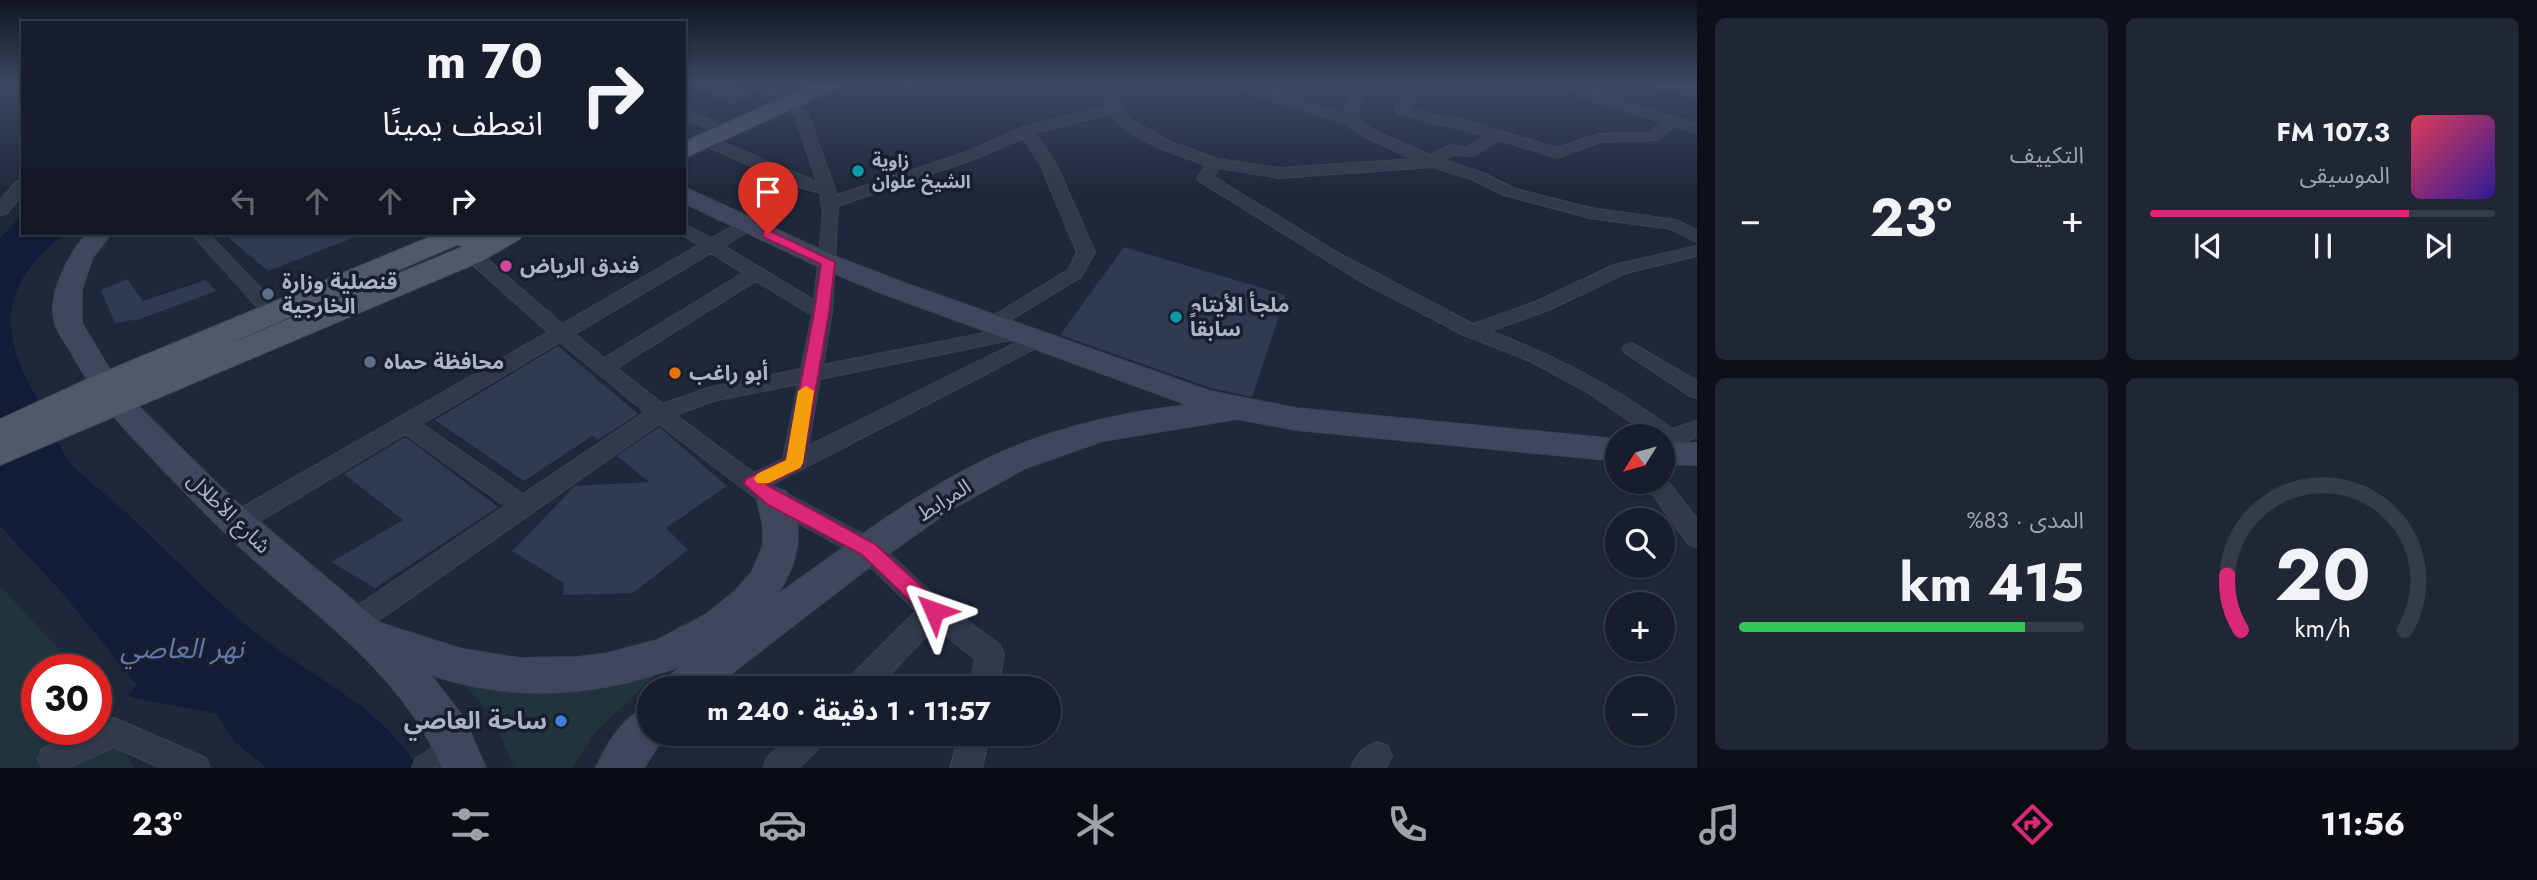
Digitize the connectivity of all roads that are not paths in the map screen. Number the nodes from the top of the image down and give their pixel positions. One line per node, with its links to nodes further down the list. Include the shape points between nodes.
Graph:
1 (693, 120): 12 (street)
2 (738, 120): 12 (main road)
3 (804, 120): 20 (street)
4 (1070, 120): 11 (street)
5 (1122, 120): 16 (street, via 1166,145)
6 (1349, 120): 17 (street)
7 (1439, 120): 13 (street)
8 (1668, 120): 9 (street)
9 (1672, 121): 10 (street); 13 (street, via 1653,137 1599,138 1557,153)
10 (1697, 129)
11 (1026, 131): 20 (street, via 972,155); 37 (street, via 1048,164 1086,251 1074,273)
12 (709, 133): 14 (main road); 15 (main road); 20 (street)
13 (1497, 135): 17 (street, via 1468,153 1451,150 1435,158)
14 (686, 138)
15 (686, 150)
16 (1215, 163): 17 (street, via 1279,173); 35 (street, via 1205,178 1255,211)
17 (1438, 164): 27 (street, via 1525,197 1590,213 1676,225)
18 (21, 186): 21 (street)
19 (686, 195): 22 (main road)
20 (829, 197): 31 (street)
21 (0, 210)
22 (748, 224): 29 (street); 31 (main road)
23 (686, 230): 29 (street)
24 (98, 235): 42 (main road, شارع الأطلال, via 80,256 69,289 68,323)
25 (202, 235): 34 (street)
26 (493, 235): 28 (main road)
27 (1697, 237)
28 (459, 239): 34 (main road); 36 (street); 42 (main road)
29 (712, 245): 32 (street); 36 (street)
30 (1697, 251): 35 (street, via 1620,269 1542,306)
31 (828, 262): 33 (street); 37 (main road)
32 (756, 273): 33 (street); 39 (street)
33 (822, 313): 40 (street)
34 (274, 314): 42 (main road)
35 (1471, 331): 48 (street, via 1535,355 1617,400)
36 (561, 333): 39 (street); 46 (street)
37 (1014, 333): 40 (street); 43 (main road, via 1152,383); 51 (street)
38 (1632, 349): 41 (street)
39 (604, 367): 44 (street)
40 (809, 374): 44 (street, via 708,396); 51 (street)
41 (1697, 391)
42 (110, 394): 45 (main road); 55 (main road, شارع الأطلال)
43 (1248, 411): 49 (main road); 57 (main road, المرابط, via 1144,422 1059,443 989,472)
44 (660, 413): 52 (street); 54 (street)
45 (55, 418): 47 (main road); 50 (main road)
46 (406, 424): 54 (street); 55 (street)
47 (0, 433)
48 (1683, 446)
49 (1605, 449)
50 (0, 452)
51 (794, 463): 52 (street)
52 (764, 492): 57 (street); 59 (main road, via 781,523 780,550 773,572 758,594 710,633 638,664 598,672 519,676 445,663)
53 (1666, 494): 56 (street)
54 (521, 505): 59 (street)
55 (236, 523): 59 (main road, شارع الأطلال)
56 (1697, 537)
57 (868, 549): 58 (street); 60 (main road, المرابط)
58 (934, 611): 61 (street); 62 (street, via 990,654)
59 (359, 629): 65 (main road, شارع الأطلال, via 423,695)
60 (701, 676)
61 (870, 676)
62 (986, 676)
63 (637, 742): 69 (main road)
64 (800, 746): 70 (street)
65 (460, 758): 68 (street)
66 (53, 759): 67 (street, via 114,732)
67 (195, 768)
68 (427, 768)
69 (618, 768)
70 (778, 768)

